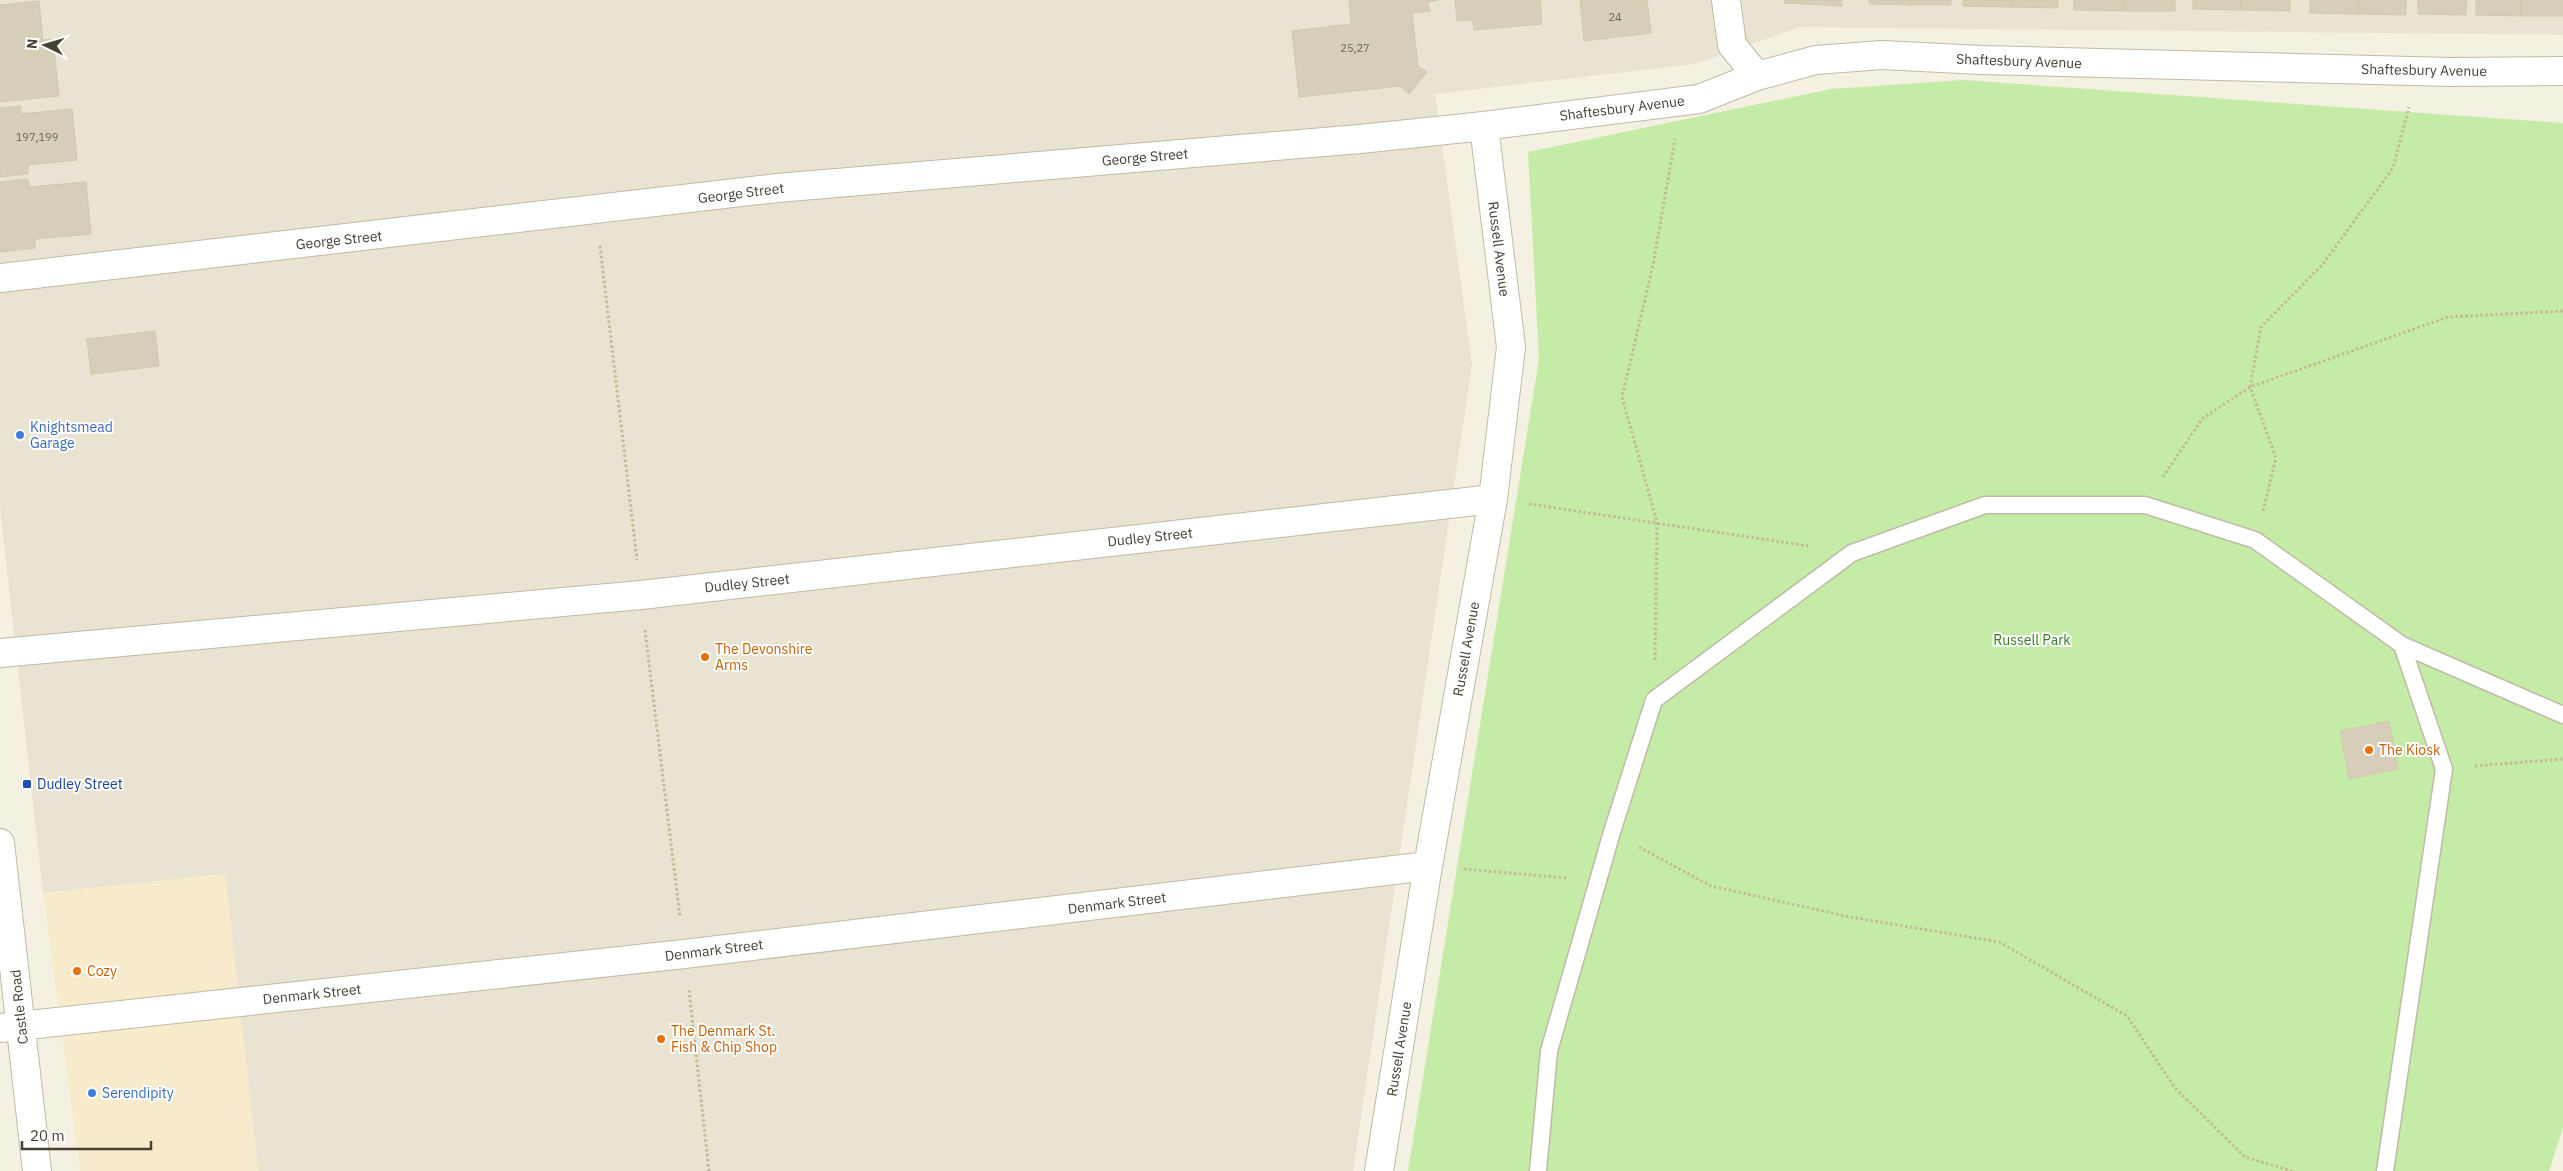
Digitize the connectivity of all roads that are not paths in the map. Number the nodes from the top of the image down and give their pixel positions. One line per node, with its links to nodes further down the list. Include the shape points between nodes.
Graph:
1 (1726, 0): 3 (street, via 1732,45)
2 (2563, 71): 3 (street, Shaftesbury Avenue, via 2418,71 1882,55 1816,60)
3 (1757, 76): 4 (street, Shaftesbury Avenue, via 1699,99)
4 (1484, 126): 5 (street, George Street, via 777,188); 6 (street, Russell Avenue, via 1512,347)
5 (0, 278)
6 (1493, 499): 8 (street, Dudley Street, via 641,594); 11 (street, Russell Avenue)
7 (2402, 644): 9 (lane); 15 (lane, via 2256,540 2145,505 1985,505 1852,553 1654,700 1597,881 1549,1051); 16 (lane, via 2444,769)
8 (0, 653)
9 (2563, 715)
10 (0, 843): 12 (street, Castle Road)
11 (1428, 866): 12 (street, Denmark Street, via 684,954); 14 (street, Russell Avenue)
12 (11, 1027): 13 (street, Castle Road)
13 (37, 1171)
14 (1379, 1171)
15 (1538, 1171)
16 (2385, 1171)

